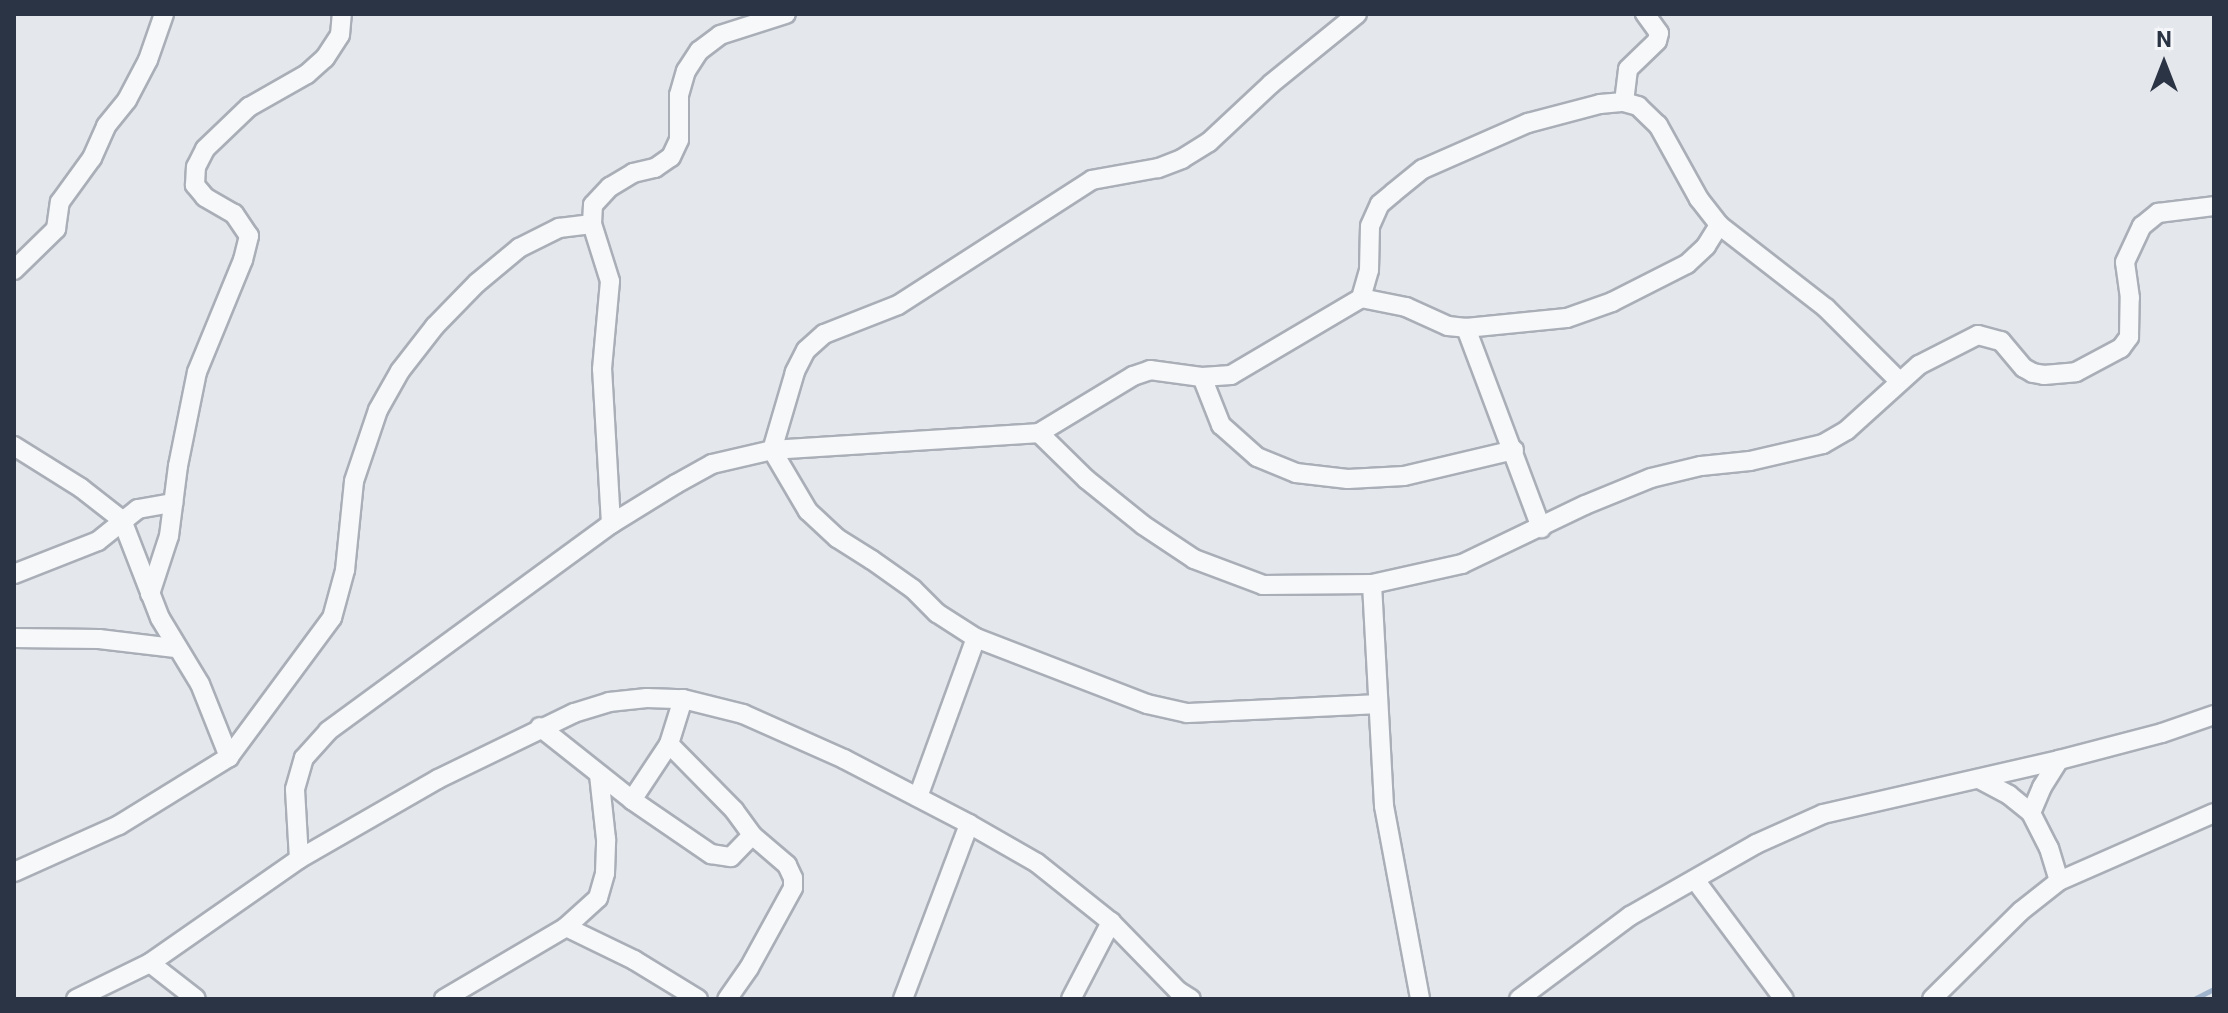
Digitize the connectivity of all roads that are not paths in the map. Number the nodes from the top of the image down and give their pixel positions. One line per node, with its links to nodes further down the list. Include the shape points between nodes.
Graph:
1 (164, 14): 10 (street, via 127,100 60,202 56,229)
2 (786, 14): 8 (street, via 720,35 699,51 679,95 679,140 671,157 610,187 593,205)
3 (1357, 14): 17 (street, via 1209,142 1182,159 1092,180 898,305 824,334 806,350 795,372)
4 (1645, 14): 6 (street, via 1659,33 1628,69)
5 (338, 17): 19 (street, via 340,35 325,58 249,107 205,149 196,167 195,185 234,214 249,236 197,372)
6 (1624, 102): 9 (street, via 1638,106 1658,125); 11 (street, via 1528,123 1423,169 1380,204 1370,226 1369,270)
7 (2214, 206): 14 (street, via 2158,213 2142,226 2125,262 2129,337 2121,348 2058,375 2033,373 2001,341 1978,335)
8 (592, 224): 21 (street, via 610,281 602,369); 34 (street, via 559,228 519,248 456,305 400,371 378,410 354,481 345,570 332,618)
9 (1719, 225): 12 (street, via 1687,264 1612,302 1567,318); 14 (street, via 1826,308)
10 (14, 270)
11 (1361, 298): 12 (street); 13 (street, via 1257,363 1231,375)
12 (1466, 328): 18 (street)
13 (1202, 377): 15 (street, via 1150,370); 18 (street, via 1221,425 1257,457 1296,473 1348,479 1404,476)
14 (1899, 381): 22 (street, via 1883,400 1823,444 1651,478)
15 (1039, 433): 17 (street); 24 (street, via 1109,497 1194,559 1263,585)
16 (14, 446): 20 (street)
17 (772, 450): 21 (street, via 712,464); 27 (street, via 808,511 837,538)
18 (1514, 450): 22 (street)
19 (173, 503): 20 (street, via 138,509); 25 (street, via 169,536)
20 (122, 520): 23 (street, via 98,541); 25 (street)
21 (611, 524): 44 (street, via 328,731 304,758 295,789)
22 (1541, 528): 24 (street, via 1462,564)
23 (14, 574)
24 (1372, 584): 30 (street)
25 (150, 594): 28 (street)
26 (14, 638): 28 (street, via 99,639)
27 (976, 638): 30 (street, via 1147,704 1187,713); 38 (street)
28 (175, 648): 34 (street, via 216,716)
29 (683, 699): 32 (street, via 609,702); 33 (street); 38 (street, via 743,714)
30 (1376, 704): 59 (street, via 1392,861)
31 (2214, 715): 35 (street)
32 (540, 727): 36 (street); 44 (street)
33 (669, 744): 39 (street); 43 (street)
34 (229, 757): 45 (street, via 119,825)
35 (2059, 760): 37 (street); 40 (street)
36 (599, 775): 39 (street); 49 (street, via 605,873 598,898)
37 (1981, 780): 40 (street); 46 (street, via 1823,814 1756,844)
38 (918, 797): 42 (street)
39 (632, 800): 43 (street, via 721,857 731,857)
40 (2031, 813): 47 (street)
41 (2214, 813): 47 (street)
42 (969, 824): 48 (street, via 1037,863); 56 (street)
43 (752, 835): 55 (street, via 787,865 793,888)
44 (299, 859): 50 (street)
45 (14, 872)
46 (1696, 881): 60 (street, via 1630,916); 61 (street)
47 (2059, 881): 62 (street)
48 (1111, 922): 57 (street); 58 (street)
49 (566, 927): 53 (street); 54 (street)
50 (150, 963): 51 (street); 52 (street)
51 (76, 999)
52 (196, 999)
53 (444, 999)
54 (698, 999)
55 (727, 999)
56 (903, 999)
57 (1071, 999)
58 (1191, 999)
59 (1420, 999)
60 (1519, 999)
61 (1784, 999)
62 (1932, 999)

